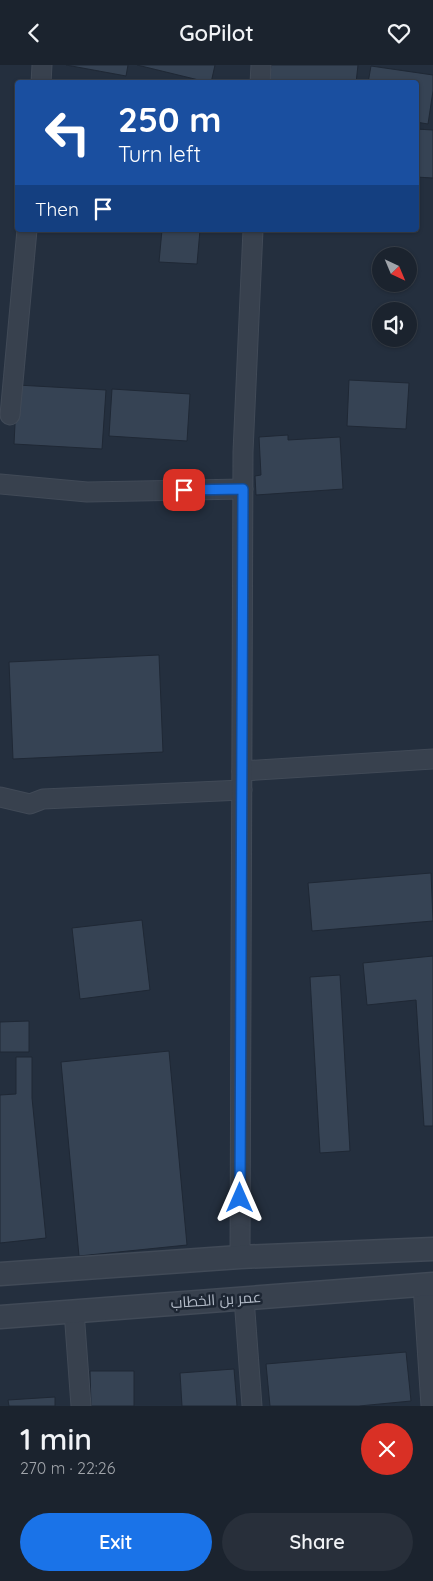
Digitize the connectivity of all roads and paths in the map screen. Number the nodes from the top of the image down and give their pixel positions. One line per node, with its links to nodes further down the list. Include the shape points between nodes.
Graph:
1 (42, 65): 3 (street)
2 (261, 65): 4 (street)
3 (41, 80)
4 (260, 80)
5 (27, 232): 7 (street)
6 (253, 232): 9 (street)
7 (10, 415)
8 (0, 484): 9 (street, via 87,492)
9 (243, 489): 11 (street)
10 (433, 759): 11 (street)
11 (242, 781): 12 (street, via 43,799 30,804); 14 (street)
12 (0, 797)
13 (433, 1249): 14 (street)
14 (240, 1257): 15 (street)
15 (0, 1274)
16 (428, 1284): 17 (street, عمر بن الخطاب); 22 (street)
17 (244, 1298): 18 (street, عمر بن الخطاب); 21 (street)
18 (74, 1311): 19 (street, عمر بن الخطاب); 20 (street)
19 (0, 1317)
20 (81, 1406)
21 (252, 1406)
22 (431, 1406)

